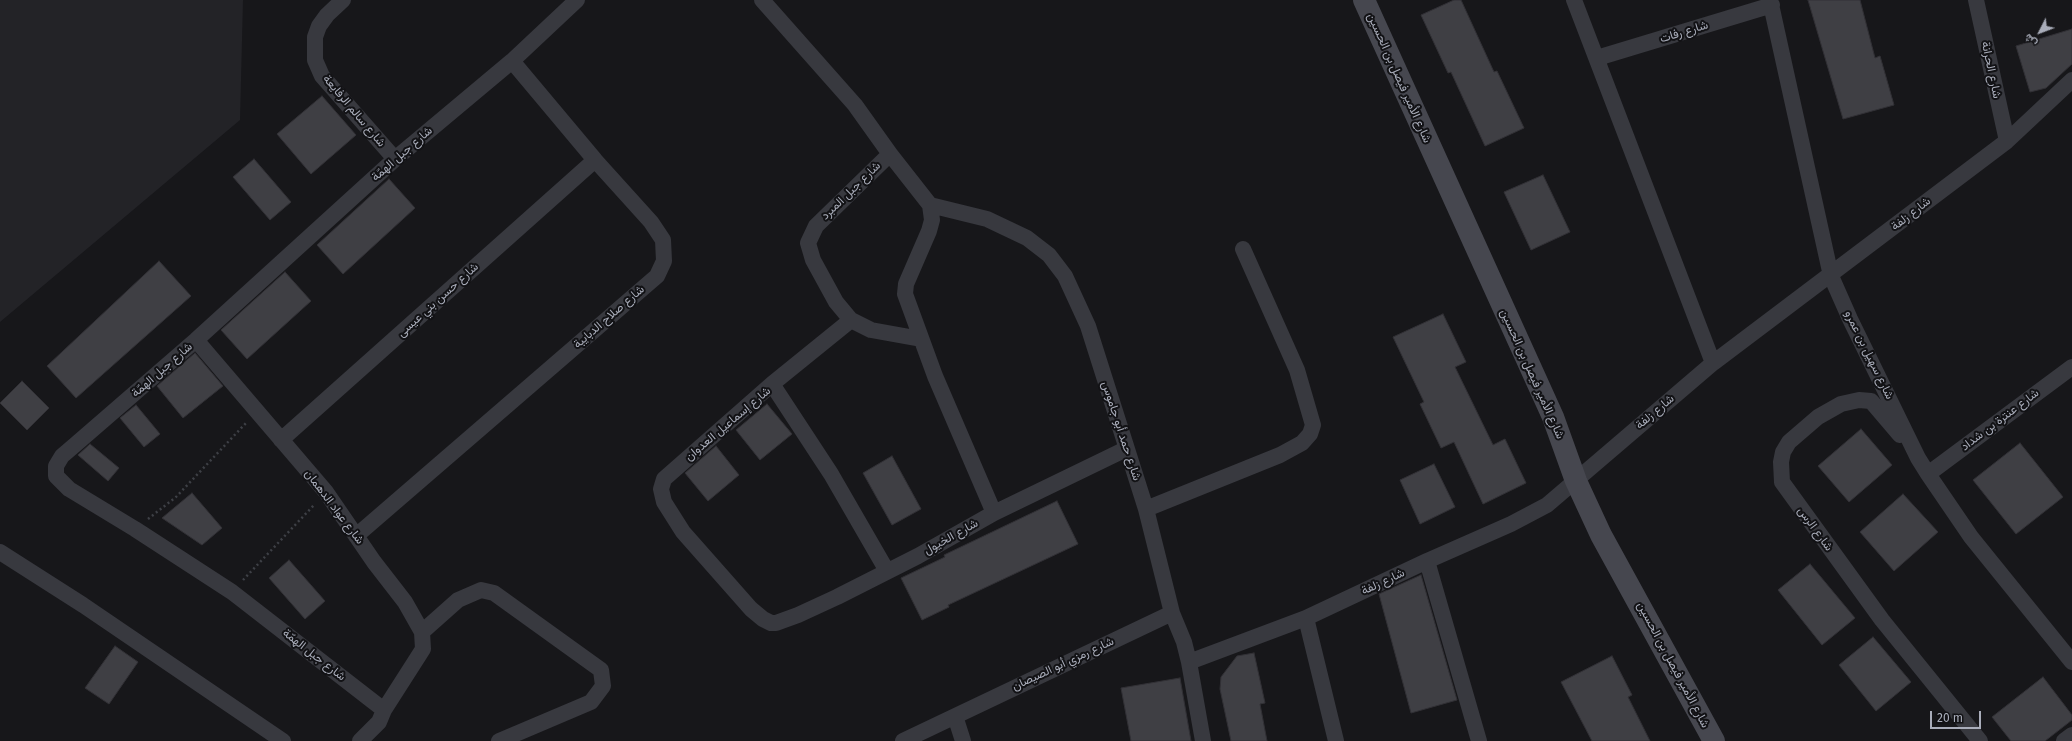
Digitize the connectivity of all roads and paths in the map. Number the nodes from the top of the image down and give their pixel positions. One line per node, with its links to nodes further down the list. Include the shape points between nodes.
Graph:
1 (343, 0): 13 (street, شارع سالم الرفايعة, via 319,26 315,38 315,60 322,76)
2 (577, 0): 9 (street, شارع جبل الهمّة)
3 (762, 0): 12 (street, شارع جبل المبرد, via 855,105)
4 (1364, 0): 29 (street, شارع الأمير فيصل بن الحسين, via 1553,417)
5 (1574, 0): 8 (street)
6 (1976, 0): 11 (street, شارع الحرانة)
7 (1771, 3): 8 (street, شارع رفات); 17 (street, شارع سهيل بن عمرو)
8 (1596, 58): 21 (street)
9 (512, 61): 13 (street, شارع جبل الهمّة); 14 (street, شارع صلاح الدبايبة)
10 (2072, 80): 11 (street, شارع زلفة)
11 (2007, 141): 17 (street, شارع زلفة)
12 (890, 154): 15 (street); 18 (street, شارع جبل المبرد, via 816,226 808,243 813,260 836,302)
13 (395, 159): 20 (street, شارع جبل الهمّة)
14 (595, 160): 25 (street, شارع حسن بني عيسى); 34 (street, شارع صلاح الدبايبة, via 651,222 662,240 664,261 657,276)
15 (930, 205): 19 (street, via 932,220 929,231 906,284 905,294); 26 (street, شارع حمد أبو جاموس, via 987,219 1027,238 1049,255 1065,276 1088,326)
16 (1243, 249): 31 (street, via 1297,370 1313,425 1310,434 1292,449)
17 (1831, 276): 21 (street, شارع زلفة); 27 (street, شارع سهيل بن عمرو)
18 (851, 320): 19 (street, شارع جبل المبرد, via 871,330); 23 (street)
19 (921, 339): 32 (street, via 934,376)
20 (196, 340): 24 (street, شارع عواد الدهمان); 33 (street, شارع جبل الهمّة, via 62,456 56,466 56,476 62,484)
21 (1713, 363): 29 (street, شارع زلفة)
22 (2072, 367): 28 (street, شارع عنترة بن شداد)
23 (772, 384): 37 (street, شارع إسماعيل العدوان, via 831,474); 41 (street, شارع إسماعيل العدوان, via 676,467 664,479 661,489 672,517 706,559 751,609 763,619)
24 (256, 412): 25 (street, شارع عواد الدهمان); 33 (path, via 176,497)
25 (281, 440): 30 (street, شارع عواد الدهمان)
26 (1126, 449): 31 (street, شارع حمد أبو جاموس); 32 (street, شارع الخيول)
27 (1918, 458): 28 (street, شارع سهيل بن عمرو); 57 (street, شارع الرس, via 1879,409 1867,399 1859,400 1830,409 1796,434 1783,452 1781,477 1789,493 1882,620)
28 (1928, 474): 44 (street, شارع سهيل بن عمرو, via 1971,537)
29 (1576, 481): 36 (street, شارع زلفة, via 1529,515); 56 (street, شارع الأمير فيصل بن الحسين, via 1601,535)
30 (326, 492): 34 (street, شارع عواد الدهمان); 38 (path)
31 (1146, 509): 39 (street, شارع حمد أبو جاموس)
32 (994, 513): 37 (street, شارع الخيول)
33 (135, 529): 38 (street, شارع جبل الهمّة)
34 (356, 536): 42 (street, شارع عواد الدهمان, via 405,602)
35 (0, 552): 48 (street, via 83,605)
36 (1427, 561): 40 (street, شارع زلفة); 55 (street)
37 (887, 571): 41 (street, شارع الخيول, via 798,616)
38 (232, 592): 45 (street, شارع جبل الهمّة)
39 (1172, 614): 43 (street, شارع حمد أبو جاموس); 46 (street, شارع رمزي أبو الصيصان)
40 (1306, 618): 43 (street, شارع زلفة); 54 (street)
41 (776, 623)
42 (422, 632): 45 (street, via 422,649); 50 (street, via 458,600 481,590 494,593 601,670 603,686 591,702)
43 (1189, 662): 53 (street, شارع حمد أبو جاموس)
44 (2072, 662)
45 (384, 710): 49 (street, via 379,722)
46 (955, 716): 51 (street, شارع رمزي أبو الصيصان); 52 (street)
47 (2072, 735): 58 (street)
48 (283, 741)
49 (360, 741)
50 (499, 741)
51 (903, 741)
52 (963, 741)
53 (1203, 741)
54 (1336, 741)
55 (1479, 741)
56 (1714, 741)
57 (1980, 741)
58 (2064, 741)

